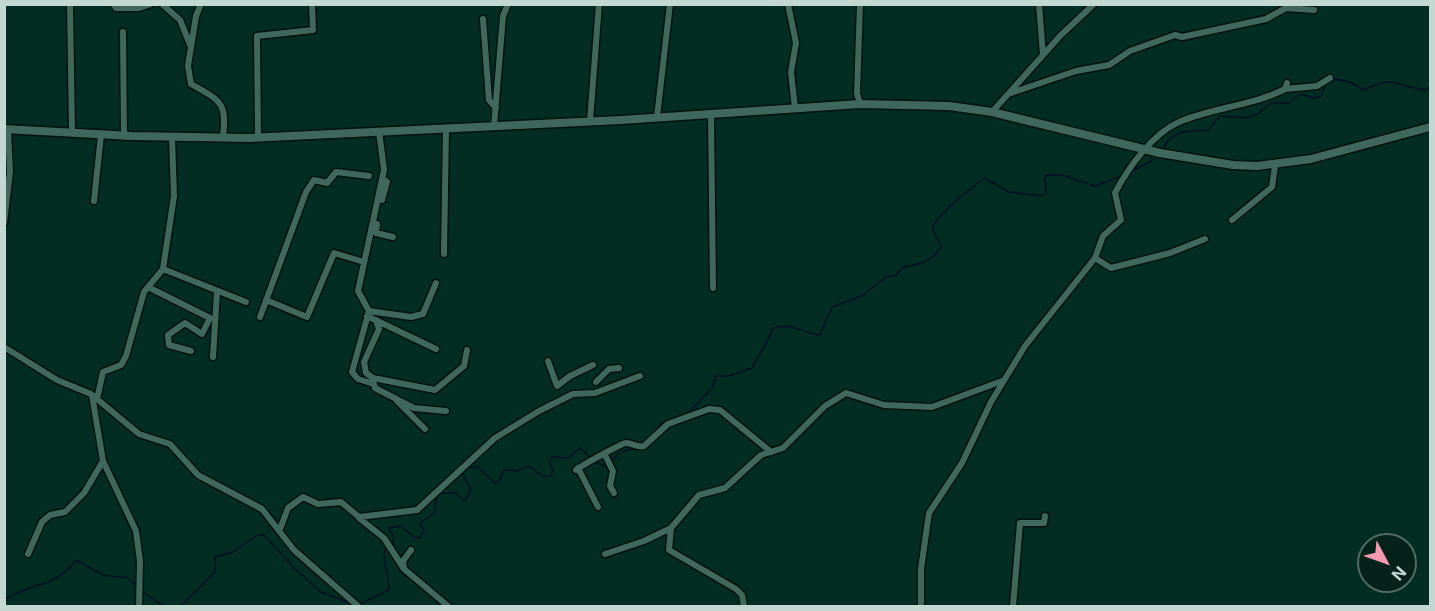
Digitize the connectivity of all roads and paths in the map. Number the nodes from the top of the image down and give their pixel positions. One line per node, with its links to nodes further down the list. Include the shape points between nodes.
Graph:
1 (70, 4): 33 (street)
2 (113, 4): 3 (street, via 117,8)
3 (151, 4)
4 (162, 4): 17 (street, via 180,20)
5 (201, 4): 17 (street)
6 (312, 4): 38 (street, via 313,30 257,36)
7 (508, 4): 22 (street, via 503,16)
8 (599, 4): 27 (street)
9 (670, 4): 26 (street)
10 (788, 4): 23 (street, via 796,43 791,72)
11 (860, 4): 21 (street)
12 (1039, 4): 18 (street)
13 (1094, 4): 18 (street)
14 (1314, 10): 20 (street, via 1286,8 1266,19 1182,37 1175,35 1130,51 1109,65 1076,71)
15 (483, 19): 22 (street, via 489,100)
16 (123, 32): 35 (street)
17 (191, 48): 37 (street, via 191,84 220,101 226,114)
18 (1043, 55): 20 (street)
19 (1330, 78): 39 (street, via 1317,86 1286,86 1263,100 1178,123)
20 (1008, 94): 24 (street)
21 (860, 104): 23 (main road); 24 (main road, via 949,106)
22 (496, 108): 28 (street)
23 (795, 108): 25 (main road)
24 (992, 112): 39 (main road)
25 (711, 114): 26 (main road); 54 (street)
26 (657, 117): 27 (main road)
27 (590, 121): 28 (main road)
28 (494, 126): 30 (main road)
29 (1431, 127): 40 (main road)
30 (446, 128): 32 (main road); 48 (street)
31 (6, 129): 33 (main road); 45 (street, via 10,172)
32 (379, 131): 38 (main road); 42 (street)
33 (72, 133): 34 (main road)
34 (101, 135): 35 (main road); 43 (street)
35 (124, 136): 36 (main road)
36 (172, 137): 37 (main road); 51 (street, via 174,196)
37 (223, 137): 38 (main road)
38 (258, 137)
39 (1144, 149): 40 (main road, via 1233,165); 49 (street, via 1115,193 1123,216 1103,236)
40 (1275, 166): 44 (street, via 1272,187)
41 (369, 176): 56 (street, via 336,172 327,183 314,180)
42 (383, 179): 46 (street, via 387,182 375,231); 50 (street)
43 (94, 201)
44 (1232, 220)
45 (4, 223)
46 (393, 237)
47 (1205, 239): 49 (street, via 1170,253 1111,268)
48 (444, 254)
49 (1095, 258): 70 (street, via 1024,346)
50 (364, 262): 56 (street, via 334,253 307,317); 58 (street, via 358,291)
51 (163, 269): 53 (street); 55 (street)
52 (436, 284): 58 (street, via 423,314)
53 (148, 287): 64 (street, via 210,318 202,334 184,323 168,335 169,345); 72 (street, via 122,365 103,372)
54 (712, 288)
55 (217, 292): 57 (street); 65 (street)
56 (266, 300): 59 (street)
57 (246, 302)
58 (368, 314): 60 (street); 73 (street, via 352,372 358,379)
59 (260, 317)
60 (376, 320): 62 (street); 63 (street, via 379,329 364,362 366,373 373,378 435,390 464,366)
61 (4, 347): 72 (street, via 57,380)
62 (436, 349)
63 (467, 350)
64 (192, 351)
65 (213, 357)
66 (548, 361): 67 (street, via 557,386)
67 (593, 365)
68 (618, 368): 71 (street, via 609,369)
69 (640, 376): 82 (street, via 595,393 573,394 539,411 495,438 417,510)
70 (1002, 381): 76 (street, via 932,407 884,405 846,393 825,406 795,439); 93 (street, via 962,463 930,513 921,569)
71 (596, 382)
72 (94, 396): 78 (street); 84 (street, via 139,434 170,444 198,475 262,509)
73 (393, 396): 74 (street, via 414,408); 75 (street)
74 (446, 411)
75 (425, 429)
76 (771, 452): 77 (street, via 720,410 709,409 668,424 644,446 625,443); 83 (street, via 747,465 725,488 699,495)
77 (605, 455): 79 (street, via 613,471 610,486); 80 (street, via 577,469)
78 (103, 461): 86 (street, via 84,493 65,512 50,515 42,522); 89 (street, via 136,531)
79 (614, 493)
80 (598, 507)
81 (1045, 516): 94 (street, via 1044,523 1020,523)
82 (359, 518): 84 (street, via 341,502 318,504 303,497 288,508); 88 (street, via 384,538)
83 (671, 528): 87 (street); 92 (street, via 669,549 736,589)
84 (280, 529): 90 (street, via 294,550)
85 (411, 550): 88 (street, via 403,561)
86 (28, 554)
87 (605, 554)
88 (404, 569): 91 (street)
89 (139, 606)
90 (358, 606)
91 (448, 606)
92 (744, 606)
93 (921, 606)
94 (1012, 606)

